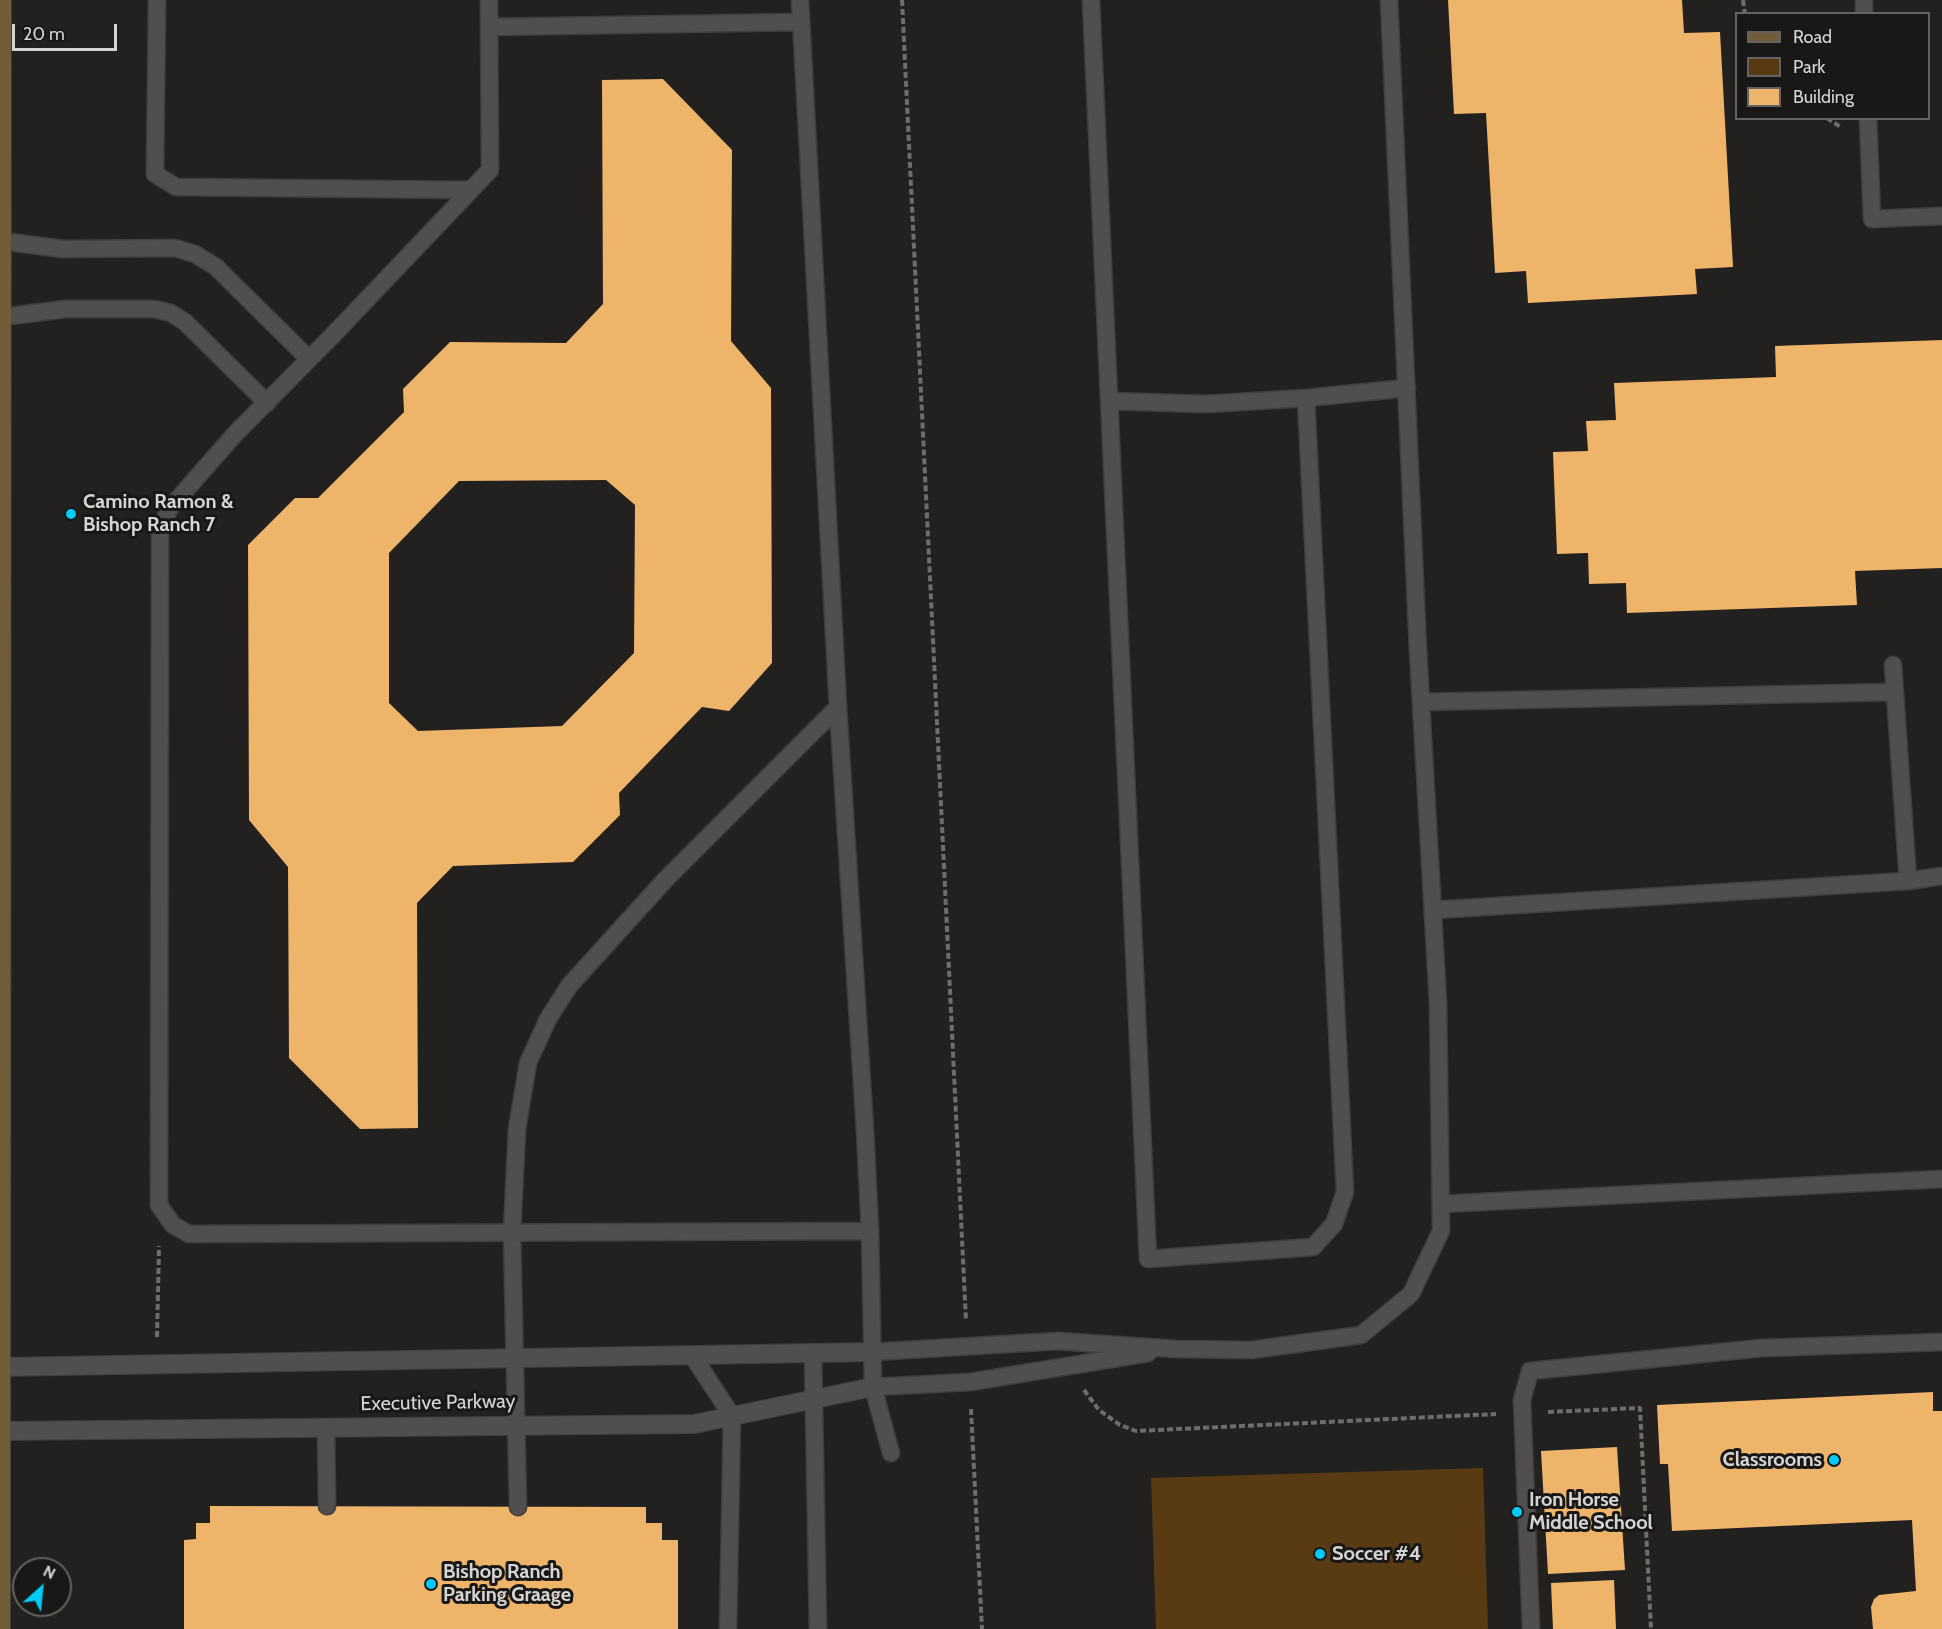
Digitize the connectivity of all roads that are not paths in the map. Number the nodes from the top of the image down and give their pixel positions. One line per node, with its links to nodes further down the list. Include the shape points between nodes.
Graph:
1 (2, 0): 12 (street)
2 (157, 0): 10 (lane, via 155,174 176,187)
3 (489, 0): 8 (lane)
4 (800, 0): 7 (lane)
5 (1091, 0): 17 (lane)
6 (1389, 0): 15 (lane)
7 (801, 22): 8 (lane); 22 (lane)
8 (489, 27): 10 (lane, via 490,170)
9 (1868, 120): 11 (lane, via 1872,219)
10 (471, 190): 14 (lane)
11 (1942, 216)
12 (2, 240): 13 (street); 14 (lane, via 63,249 175,248 195,254 216,267)
13 (2, 317): 18 (lane, via 64,309 154,309 171,313 185,322); 36 (street)
14 (309, 359): 18 (lane)
15 (1407, 388): 16 (lane); 21 (lane)
16 (1306, 398): 17 (lane, via 1206,404); 17 (lane, via 1345,1192 1334,1224 1313,1247 1149,1259)
17 (1109, 401)
18 (267, 403): 29 (lane, via 170,508 160,528 159,1205 173,1226 189,1234)
19 (1893, 665): 20 (lane)
20 (1894, 692): 21 (lane); 24 (lane)
21 (1421, 702): 25 (lane)
22 (838, 707): 28 (lane); 29 (lane, via 665,880 569,986 548,1019 528,1063 517,1129)
23 (1942, 876): 24 (lane)
24 (1908, 881): 25 (lane)
25 (1433, 910): 27 (lane)
26 (1942, 1179): 27 (lane)
27 (1441, 1204): 31 (lane, via 1442,1231 1411,1294 1361,1335 1251,1350)
28 (870, 1231): 29 (lane); 32 (lane)
29 (512, 1233): 35 (lane)
30 (1942, 1342): 49 (lane, via 1761,1348 1530,1371 1522,1400)
31 (1176, 1349): 32 (lane, via 1058,1341); 37 (lane, via 970,1382)
32 (872, 1352): 33 (street); 37 (lane)
33 (813, 1353): 34 (street); 38 (lane)
34 (692, 1355): 35 (street); 39 (lane)
35 (515, 1358): 36 (street); 40 (lane)
36 (0, 1366): 42 (street)
37 (873, 1387): 38 (street, Executive Parkway); 43 (lane)
38 (814, 1399): 39 (street, Executive Parkway); 48 (lane)
39 (732, 1416): 40 (street, Executive Parkway, via 694,1424); 47 (lane)
40 (518, 1425): 41 (street, Executive Parkway); 45 (lane)
41 (326, 1428): 42 (street, Executive Parkway); 44 (lane)
42 (1, 1431): 46 (street)
43 (891, 1453)
44 (327, 1506)
45 (519, 1506)
46 (2, 1629)
47 (728, 1629)
48 (818, 1629)
49 (1531, 1629)

